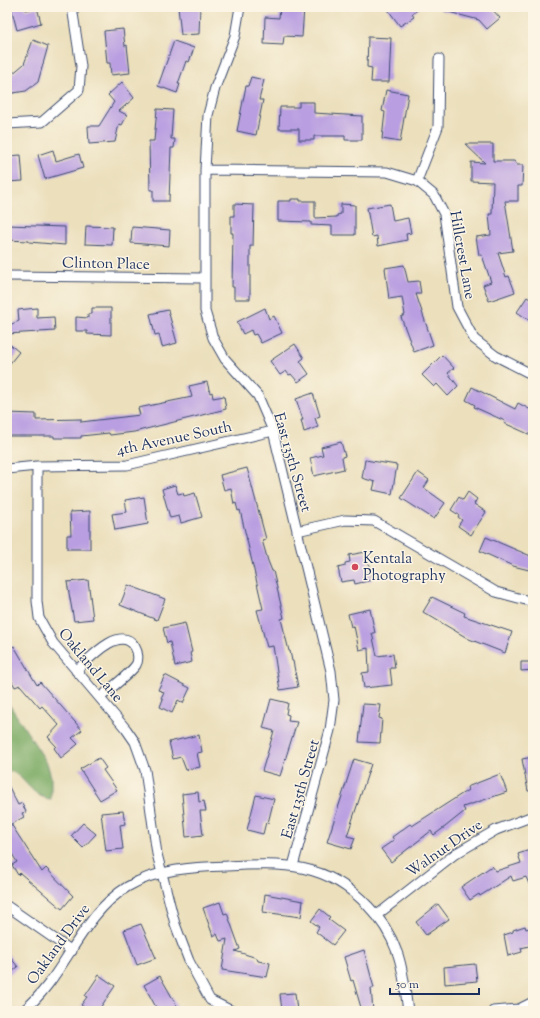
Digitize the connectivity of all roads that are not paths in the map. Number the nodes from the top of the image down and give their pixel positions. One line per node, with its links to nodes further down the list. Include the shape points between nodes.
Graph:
1 (72, 7): 4 (street, via 81,66 78,90 42,122)
2 (240, 7): 5 (street, East 135th Street, via 235,36 215,88 208,115)
3 (439, 59): 6 (street, via 438,127)
4 (7, 124)
5 (205, 170): 6 (street, Hillcrest Lane, via 387,172); 8 (street, East 135th Street)
6 (417, 181): 9 (street, Hillcrest Lane, via 434,196 444,214 457,307 474,339 496,356)
7 (7, 276): 8 (street, Clinton Place)
8 (204, 278): 10 (street, East 135th Street, via 205,311 213,338 225,359 258,396)
9 (533, 375)
10 (273, 431): 11 (street, 4th Avenue South, via 127,465); 13 (street, East 135th Street)
11 (37, 466): 12 (street, 4th Avenue South); 15 (street, Oakland Lane, via 39,618 53,643)
12 (7, 469)
13 (297, 531): 14 (street, via 345,520 374,522 496,592); 18 (street, East 135th Street, via 331,671 334,700 330,730)
14 (533, 602)
15 (76, 671): 16 (street, Oakland Lane); 16 (street, via 112,641 126,639 132,643 138,655 135,666)
16 (100, 698): 19 (street, Oakland Lane, via 126,729 141,756)
17 (533, 816): 21 (street, Walnut Drive, via 496,830 455,854)
18 (293, 866): 19 (street, Oakland Drive, via 191,868); 21 (street, Oakland Drive, via 336,880 355,892)
19 (162, 873): 22 (street, Oakland Drive, via 127,887 96,914); 25 (street, Oakland Lane, via 175,924 202,988 210,1000)
20 (7, 906): 22 (street)
21 (377, 915): 26 (street, Oakland Drive, via 397,950)
22 (72, 951): 24 (street, Oakland Drive)
23 (533, 1002): 27 (street, via 519,1009)
24 (23, 1011)
25 (232, 1011)
26 (408, 1011)
27 (493, 1011)

